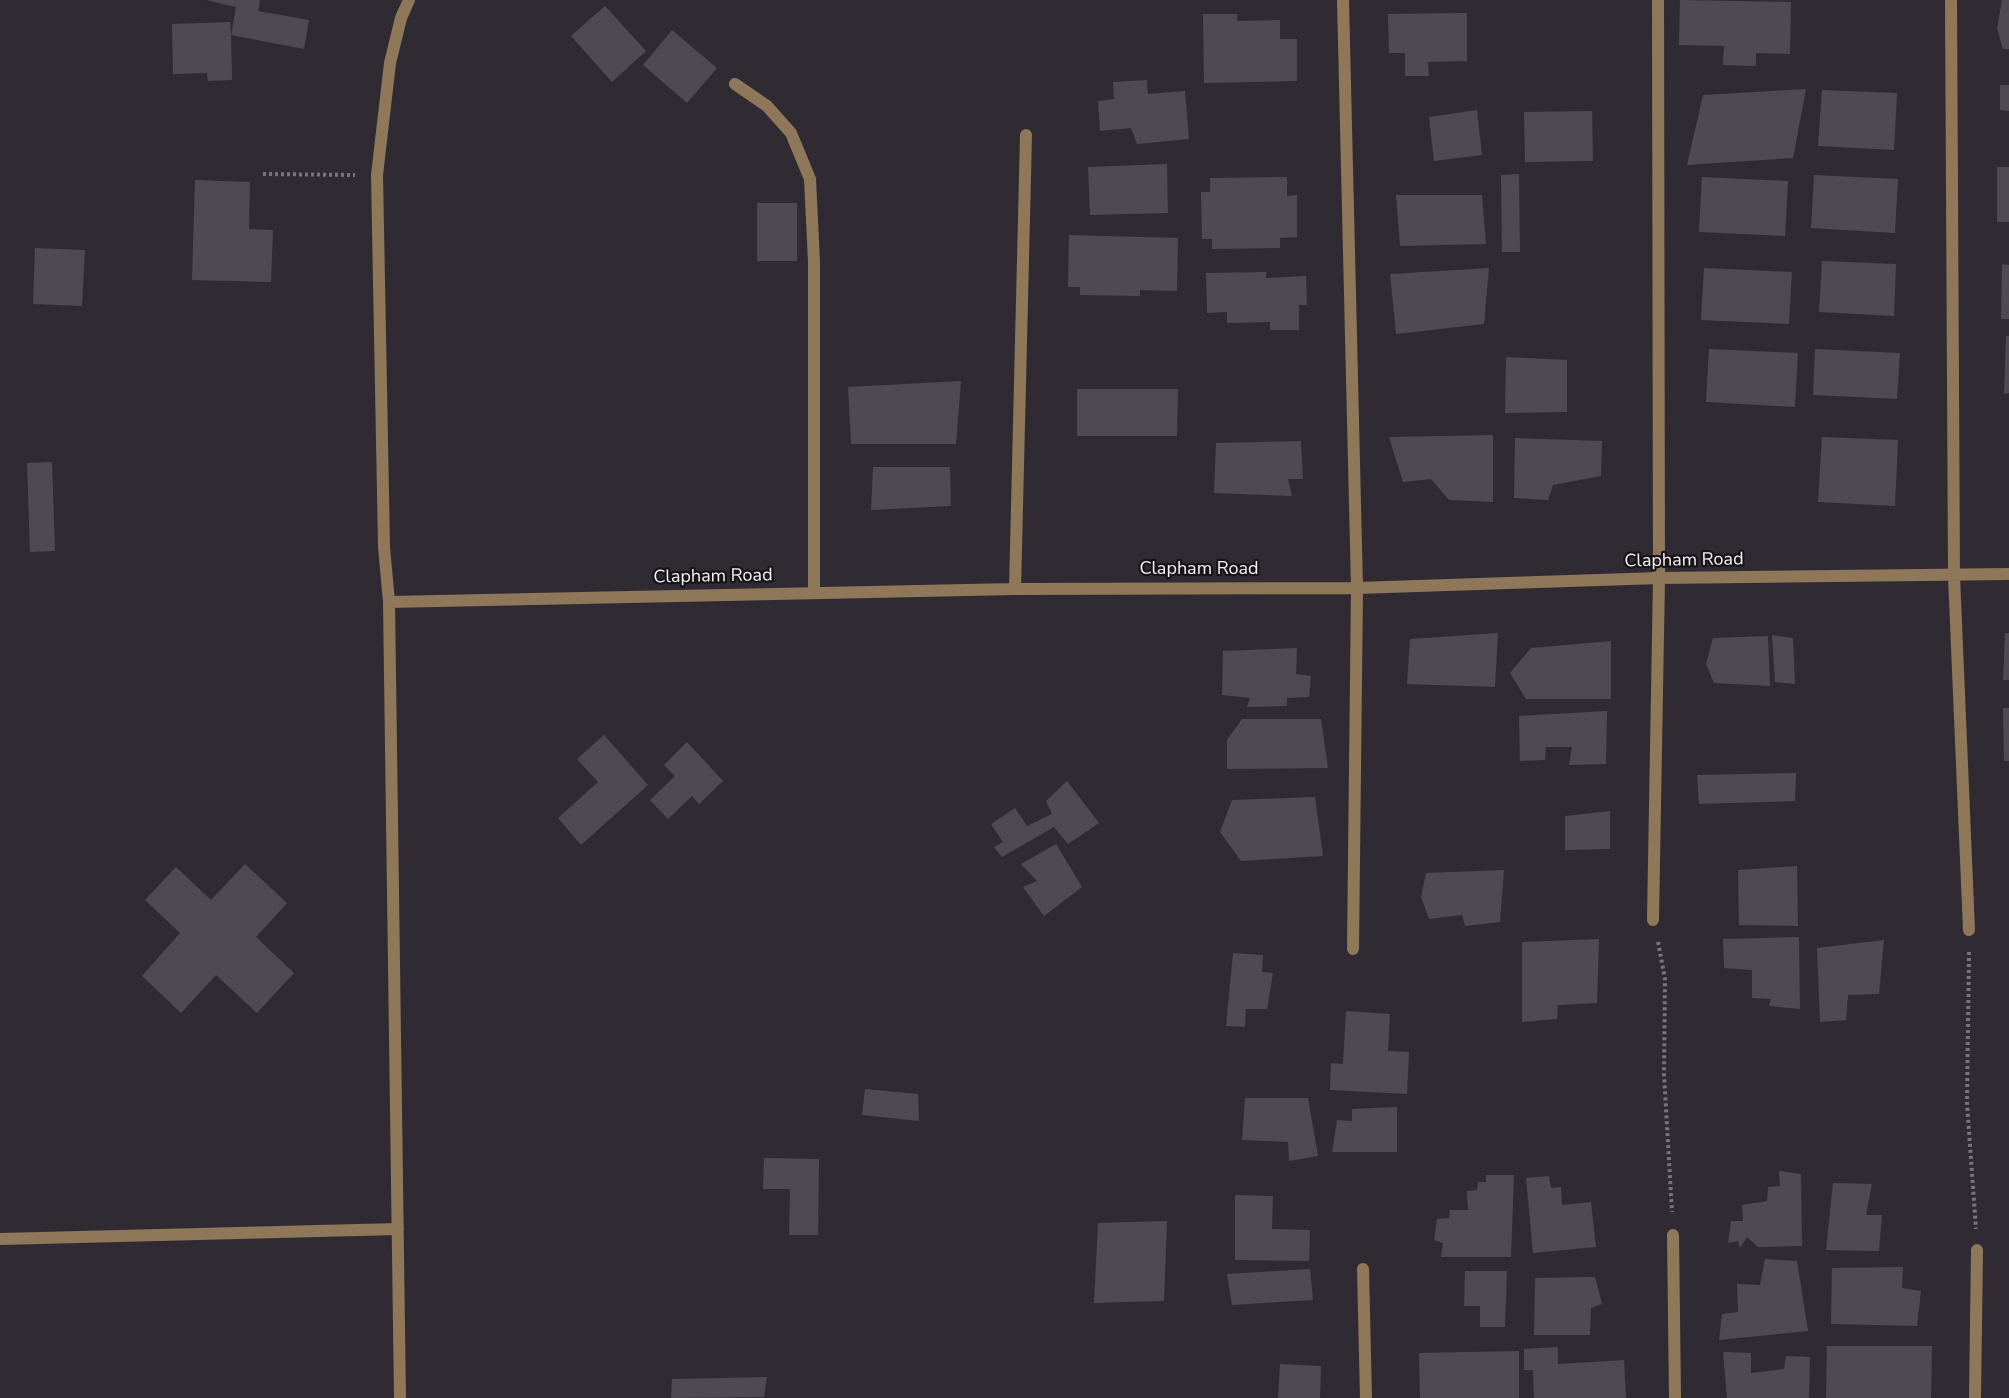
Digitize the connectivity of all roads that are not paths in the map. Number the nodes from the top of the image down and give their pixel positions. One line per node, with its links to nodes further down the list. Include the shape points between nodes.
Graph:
1 (409, 0): 13 (street, via 390,63 377,175)
2 (1343, 0): 10 (street)
3 (1658, 0): 9 (street)
4 (1951, 0): 8 (street)
5 (735, 84): 12 (street, via 766,106 791,133 810,180 814,262)
6 (1026, 135): 11 (street)
7 (2009, 574): 8 (street, Clapham Road)
8 (1954, 576): 9 (street, Clapham Road); 15 (street)
9 (1659, 578): 10 (street, Clapham Road); 14 (street)
10 (1357, 588): 11 (street, Clapham Road); 16 (street)
11 (1015, 589): 12 (street, Clapham Road)
12 (814, 593): 13 (street, Clapham Road)
13 (388, 602): 17 (street)
14 (1653, 920)
15 (1969, 930)
16 (1353, 949)
17 (398, 1229): 19 (street); 22 (street)
18 (1673, 1235): 24 (street)
19 (0, 1239)
20 (1977, 1250): 25 (street)
21 (1363, 1269): 23 (street)
22 (400, 1398)
23 (1366, 1398)
24 (1675, 1398)
25 (1976, 1398)

